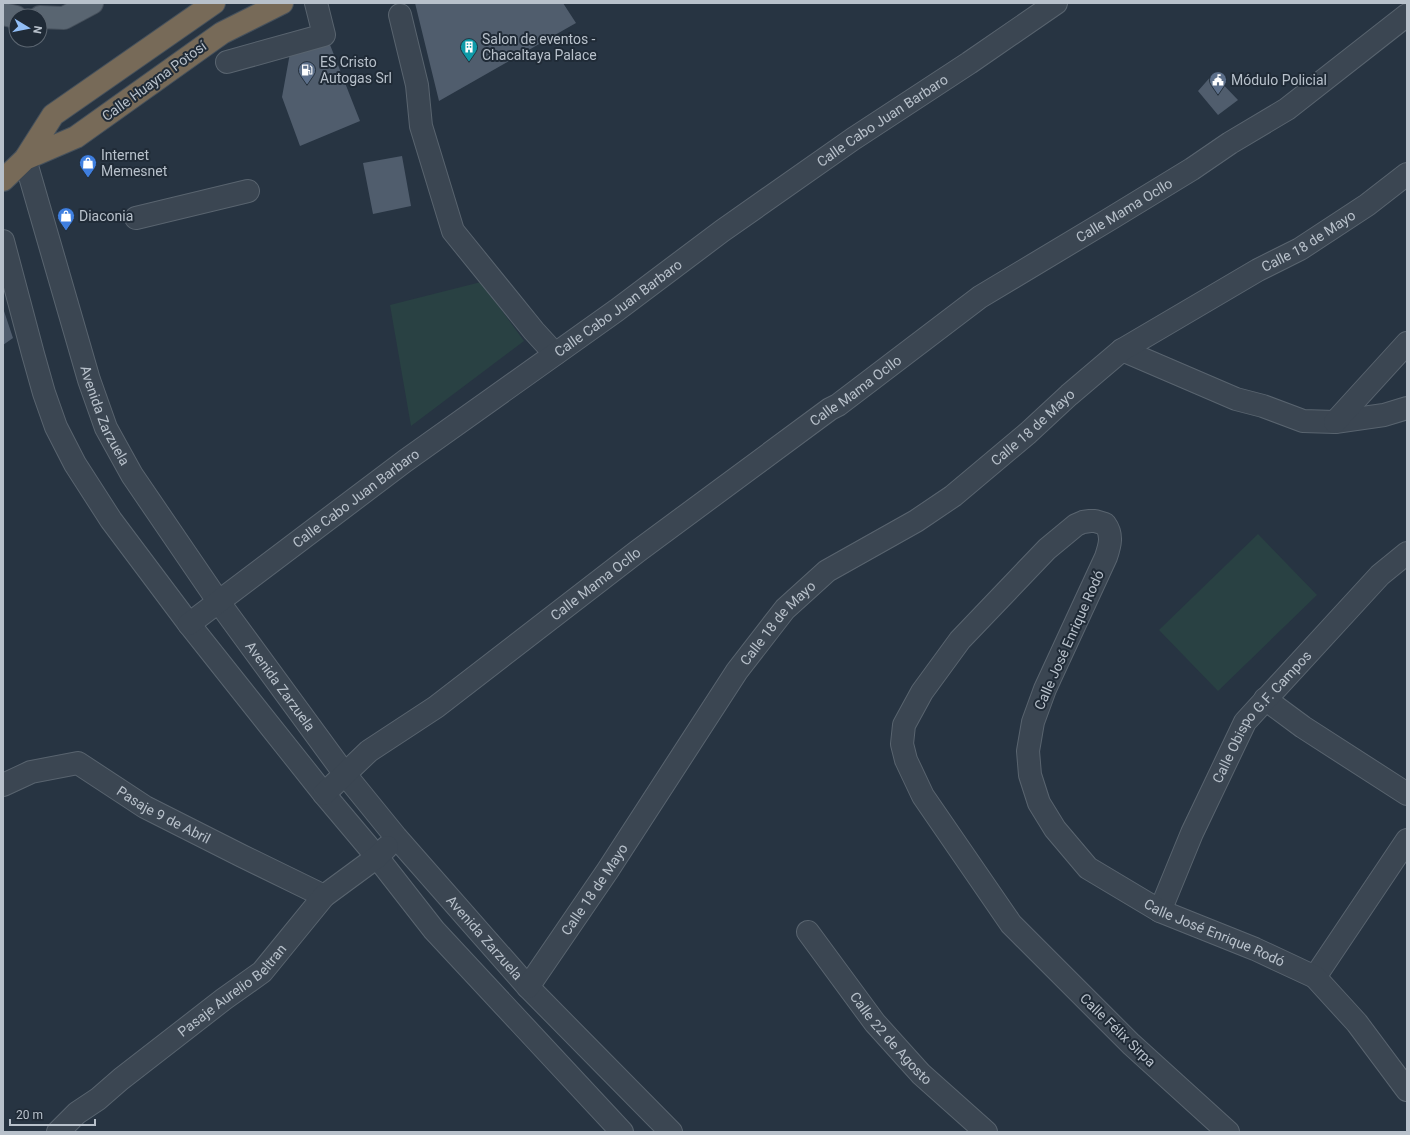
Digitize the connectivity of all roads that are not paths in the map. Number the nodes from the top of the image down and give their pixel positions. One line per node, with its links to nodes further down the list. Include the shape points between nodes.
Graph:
1 (92, 3): 8 (main road, via 64,18)
2 (214, 3): 10 (highway, Calle Huayna Potosí, via 53,115)
3 (282, 3): 10 (highway, Calle Huayna Potosí, via 222,33 76,137)
4 (316, 3): 9 (street, via 324,35)
5 (1056, 3): 18 (street, Calle Cabo Juan Barbaro, via 722,230)
6 (400, 15): 18 (street, via 417,85 421,126 453,232)
7 (1407, 15): 25 (street, Calle Mama Ocllo, via 1287,110 1230,143 1205,168 1110,219 980,297 838,405 638,551 436,707 369,751)
8 (48, 18)
9 (227, 62)
10 (26, 159): 12 (highway, Calle Huayna Potosí); 22 (street, Avenida Zarzuela, via 89,380 106,428 132,475)
11 (1407, 174): 17 (street, Calle 18 de Mayo, via 1367,205 1300,249 1258,270)
12 (3, 180)
13 (248, 191): 14 (street)
14 (136, 218)
15 (3, 241): 23 (street, via 56,427 75,464 111,520)
16 (1407, 343): 20 (street)
17 (1122, 350): 20 (street, via 1236,399 1304,420); 37 (street, Calle 18 de Mayo, via 953,496 916,521 827,571 785,609 737,671 608,870)
18 (555, 354): 22 (street, Calle Cabo Juan Barbaro, via 405,461)
19 (1407, 408): 20 (street, via 1384,415)
20 (1335, 422)
21 (1407, 553): 24 (street, Calle Obispo G.F. Campos, via 1380,575)
22 (218, 601): 23 (street, Calle Cabo Juan Barbaro); 25 (street, Avenida Zarzuela)
23 (189, 624): 27 (street)
24 (1265, 699): 28 (street, via 1303,727); 33 (street, Calle Obispo G.F. Campos, via 1245,722 1227,757)
25 (344, 773): 27 (street, Calle Mama Ocllo); 29 (street, Avenida Zarzuela)
26 (3, 785): 32 (street, Pasaje 9 de Abril, via 31,772 78,763 145,807)
27 (324, 794): 31 (street)
28 (1407, 794)
29 (396, 837): 31 (street, Pasaje Aurelio Beltran); 37 (street, Avenida Zarzuela)
30 (1407, 840): 36 (street)
31 (377, 857): 32 (street, Pasaje Aurelio Beltran); 40 (street, via 434,930)
32 (324, 896): 39 (street, Pasaje Aurelio Beltran, via 262,972 77,1113)
33 (1160, 911): 34 (street, Calle José Enrique Rodó, via 1088,868 1055,829 1039,803 1030,775 1028,750 1033,722 1045,688 1110,545 1110,533 1105,524 1090,521 1076,525 1047,550 960,640 922,692 904,725 902,744 906,760 923,796); 36 (street, Calle José Enrique Rodó)
34 (1011, 924): 43 (street, Calle Félix Sirpa, via 1130,1044)
35 (808, 932): 42 (street, Calle 22 de Agosto, via 875,1023 921,1074)
36 (1315, 976): 38 (street, Calle José Enrique Rodó, via 1357,1023)
37 (528, 987): 41 (street, Avenida Zarzuela)
38 (1407, 1090)
39 (58, 1132)
40 (622, 1132)
41 (671, 1132)
42 (986, 1132)
43 (1228, 1132)

